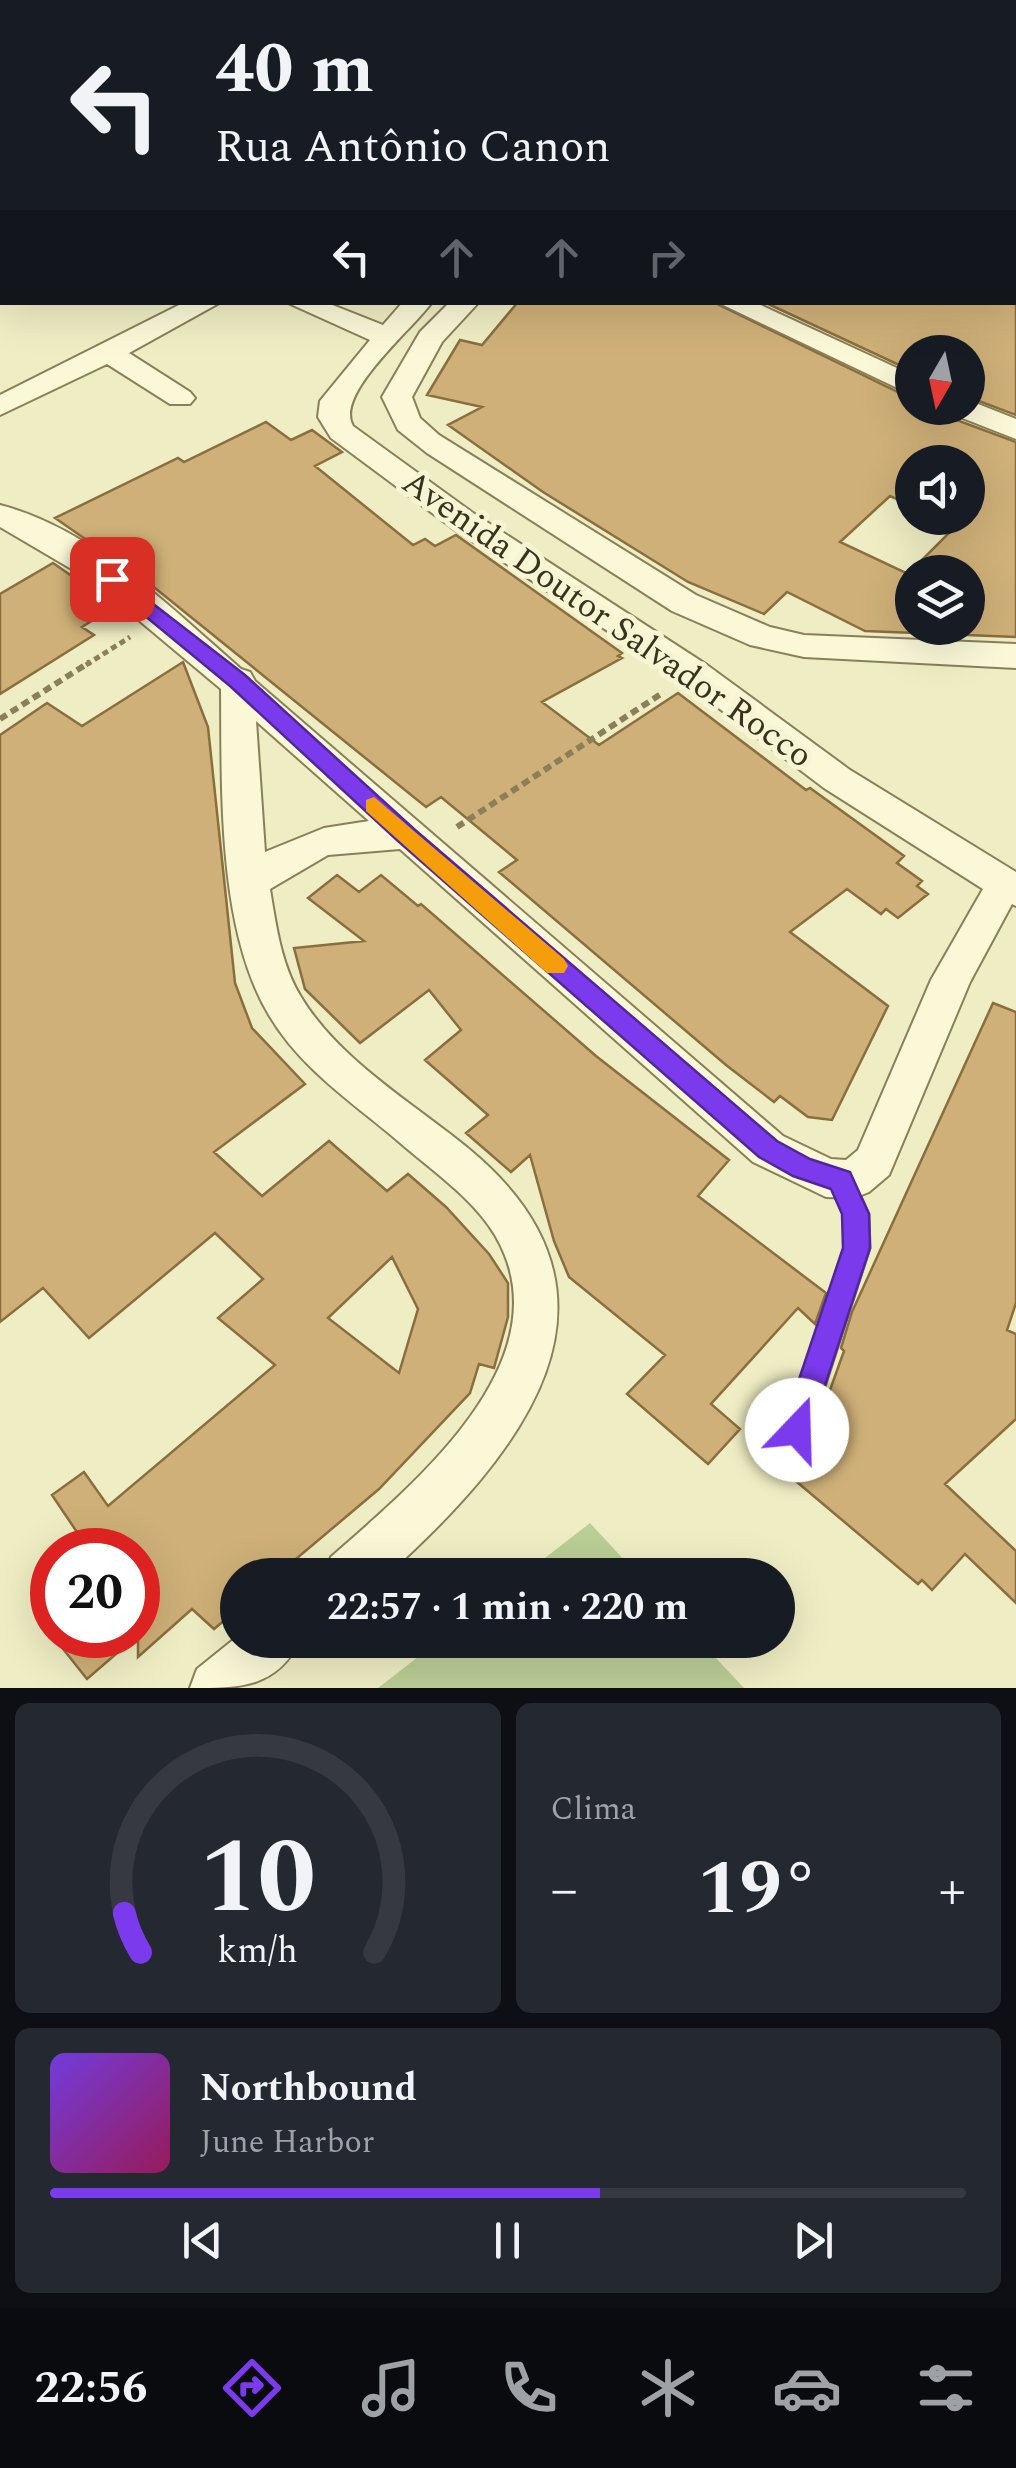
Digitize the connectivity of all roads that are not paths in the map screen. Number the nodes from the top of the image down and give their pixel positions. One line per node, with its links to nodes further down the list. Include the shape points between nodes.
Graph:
1 (202, 305): 7 (street)
2 (308, 305): 8 (street)
3 (416, 305): 8 (street, Avenida Doutor Salvador Rocco)
4 (463, 305): 16 (street, Avenida Doutor Salvador Rocco, via 430,338 396,397 411,430 447,454 684,603 762,637 804,646)
5 (736, 305): 10 (street)
6 (78, 334): 7 (street)
7 (142, 335): 9 (street)
8 (385, 336): 20 (street, Avenida Doutor Salvador Rocco, via 332,406 332,421 342,432 462,520 695,673 837,779)
9 (108, 352): 11 (street); 12 (street)
10 (895, 378)
11 (180, 398)
12 (0, 406)
13 (985, 417): 14 (street)
14 (1016, 430)
15 (0, 515): 17 (street, via 87,559)
16 (1016, 656)
17 (238, 680): 18 (street); 19 (street)
18 (414, 842): 19 (street, via 342,835 311,842); 21 (street, via 768,1149)
19 (252, 882): 23 (street, via 268,974 288,1013 337,1066 490,1196 519,1234 533,1277 534,1337 494,1426 418,1514)
20 (1010, 888): 21 (street, via 951,980 874,1162 854,1179)
21 (841, 1180): 22 (lane, via 856,1214 857,1248)
22 (797, 1430)
23 (369, 1558)
24 (252, 1658): 25 (street)
25 (216, 1688)

